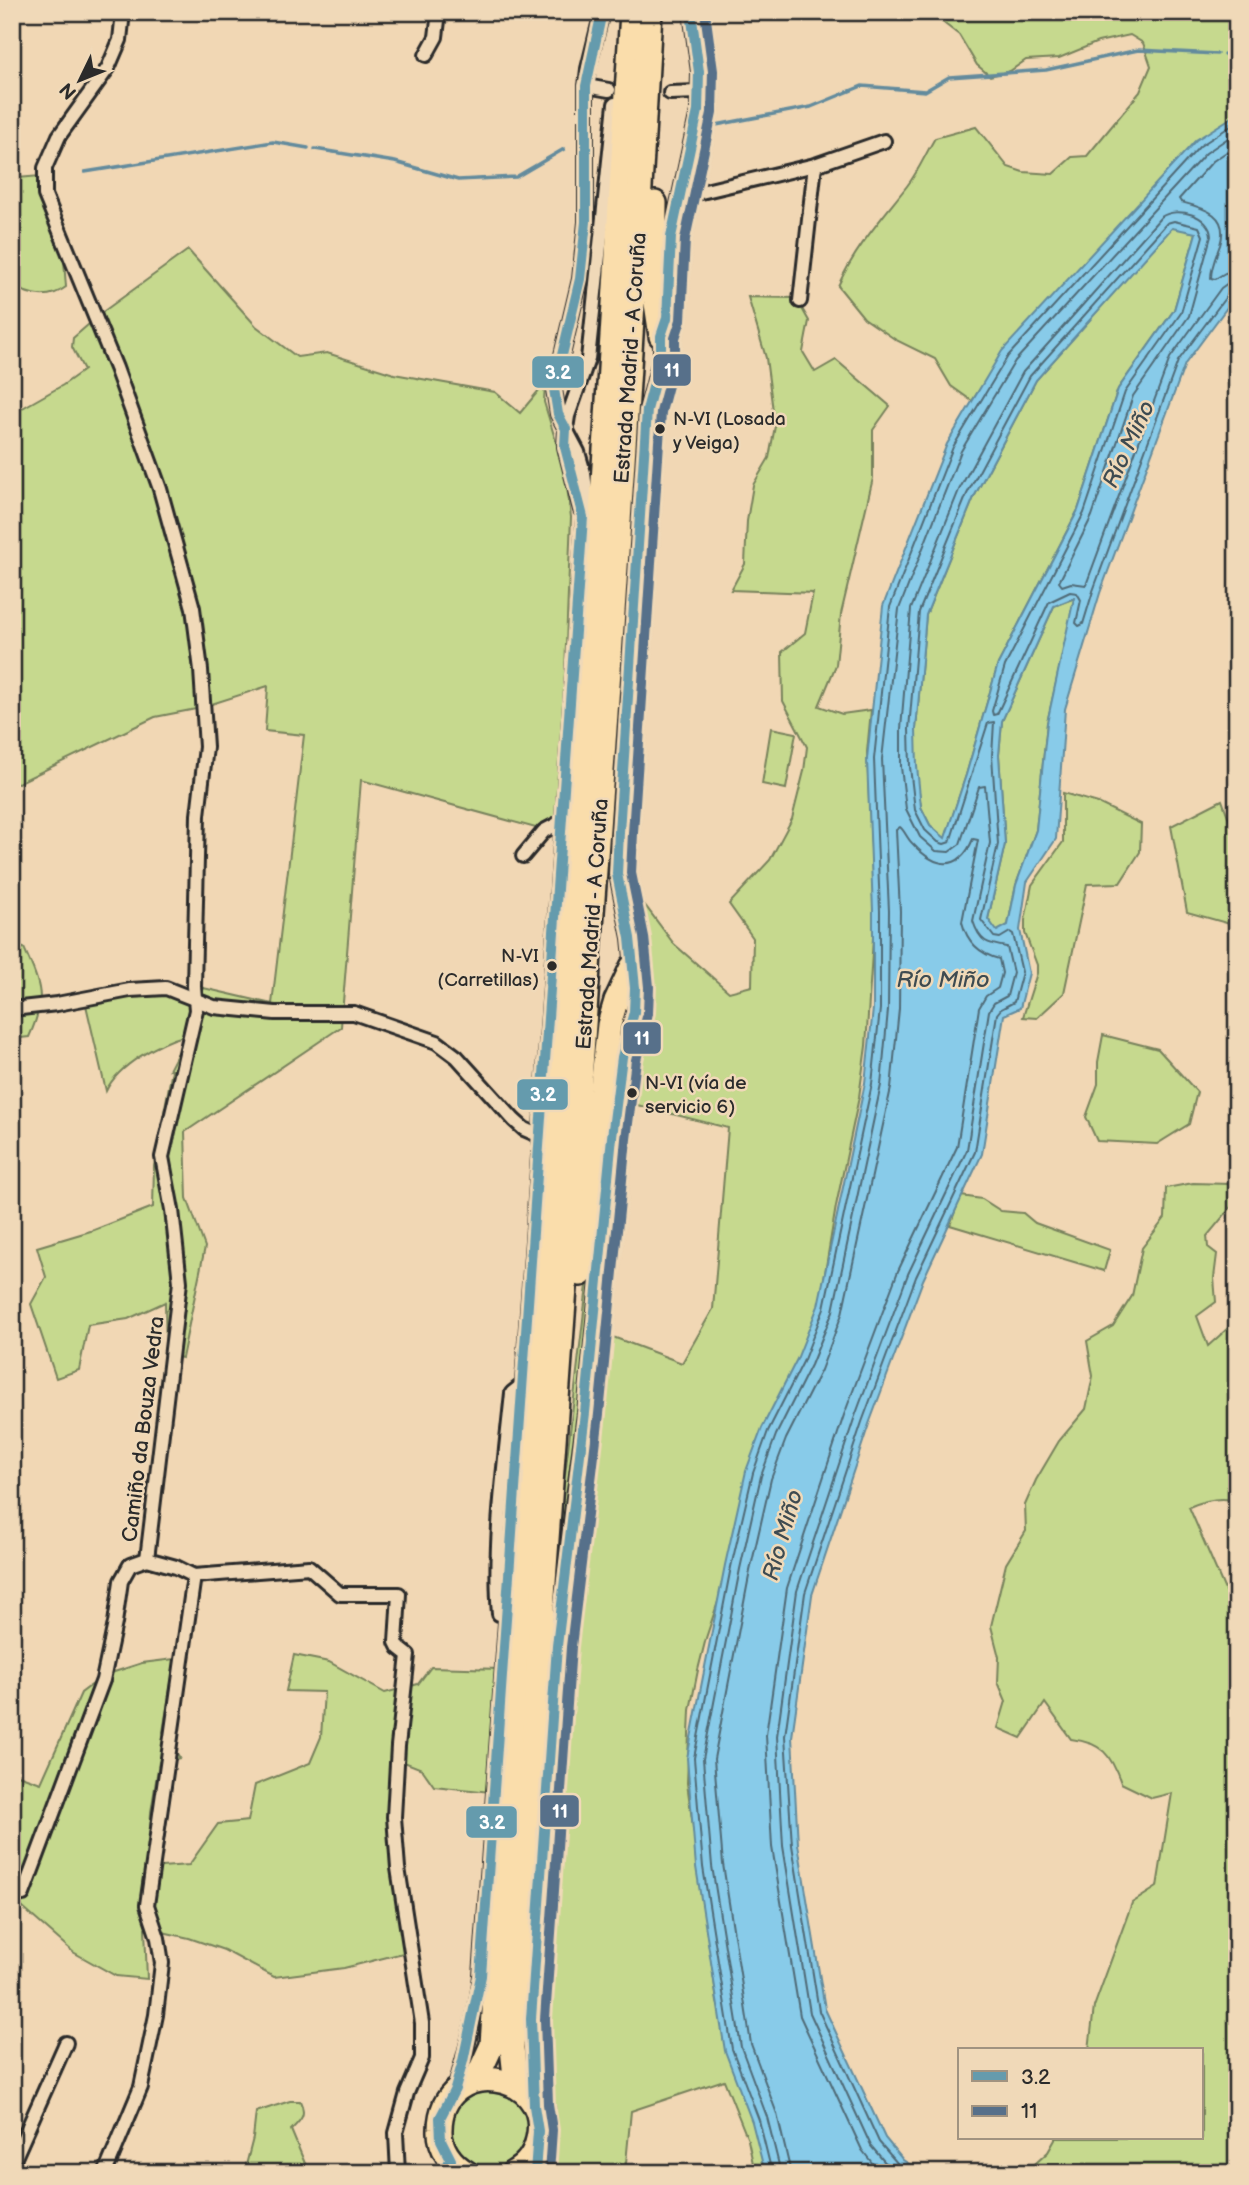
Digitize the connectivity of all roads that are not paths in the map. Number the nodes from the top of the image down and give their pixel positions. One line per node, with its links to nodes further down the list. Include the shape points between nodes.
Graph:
1 (123, 12): 23 (street, Camiño da Bouza Vedra, via 120,40 108,68 59,136 49,158 45,195 160,489 193,608 206,747 198,815)
2 (439, 12): 9 (street, via 436,37)
3 (602, 12): 10 (street)
4 (623, 12): 19 (street, via 588,359)
5 (632, 12): 31 (highway, Estrada Madrid - A Coruña, via 593,644 492,2045)
6 (650, 12): 26 (highway, Estrada Madrid - A Coruña, via 612,643)
7 (660, 12): 18 (highway, via 653,290)
8 (691, 12): 12 (street)
9 (426, 55)
10 (586, 86): 11 (street); 19 (street, via 586,222 580,279 554,389)
11 (609, 90)
12 (698, 92): 13 (street); 16 (street)
13 (670, 93)
14 (884, 141): 15 (street)
15 (815, 165): 16 (street); 17 (street)
16 (680, 197): 18 (street, via 671,237 667,318)
17 (800, 301)
18 (661, 336): 22 (street, via 661,357 647,410 617,874)
19 (566, 429): 20 (street, via 578,452 586,491)
20 (561, 822): 21 (street, via 544,831); 25 (street)
21 (523, 856)
22 (632, 967): 26 (highway, via 609,1024); 34 (street, via 634,1012 622,1057 557,1646 531,2019)
23 (195, 999): 24 (street, via 166,988); 25 (street, via 214,1007 262,1012 354,1013 411,1031 457,1057 514,1120); 27 (street, Camiño da Bouza Vedra, via 162,1157 180,1282)
24 (12, 1009)
25 (540, 1136): 33 (street, via 481,1976 469,2043)
26 (548, 1527): 32 (highway, Estrada Madrid - A Coruña, via 512,2048)
27 (147, 1559): 28 (street, Camiño da Bouza Vedra); 29 (street, via 130,1565 121,1581 103,1680 23,1894)
28 (194, 1576): 37 (street, via 147,1905 163,1963 156,2015 141,2087); 38 (street, Camiño da Bouza Vedra, via 309,1567 340,1594 399,1594 396,1642 408,1655 394,1818 422,2058 396,2133)
29 (12, 1896)
30 (66, 2043): 35 (street)
31 (476, 2080): 32 (highway, via 503,2080); 33 (highway)
32 (516, 2086): 34 (highway)
33 (453, 2094): 39 (highway, via 440,2119 440,2134 451,2160)
34 (534, 2106): 36 (highway, via 540,2133)
35 (12, 2164)
36 (520, 2172)
37 (105, 2173)
38 (398, 2173)
39 (467, 2173)

